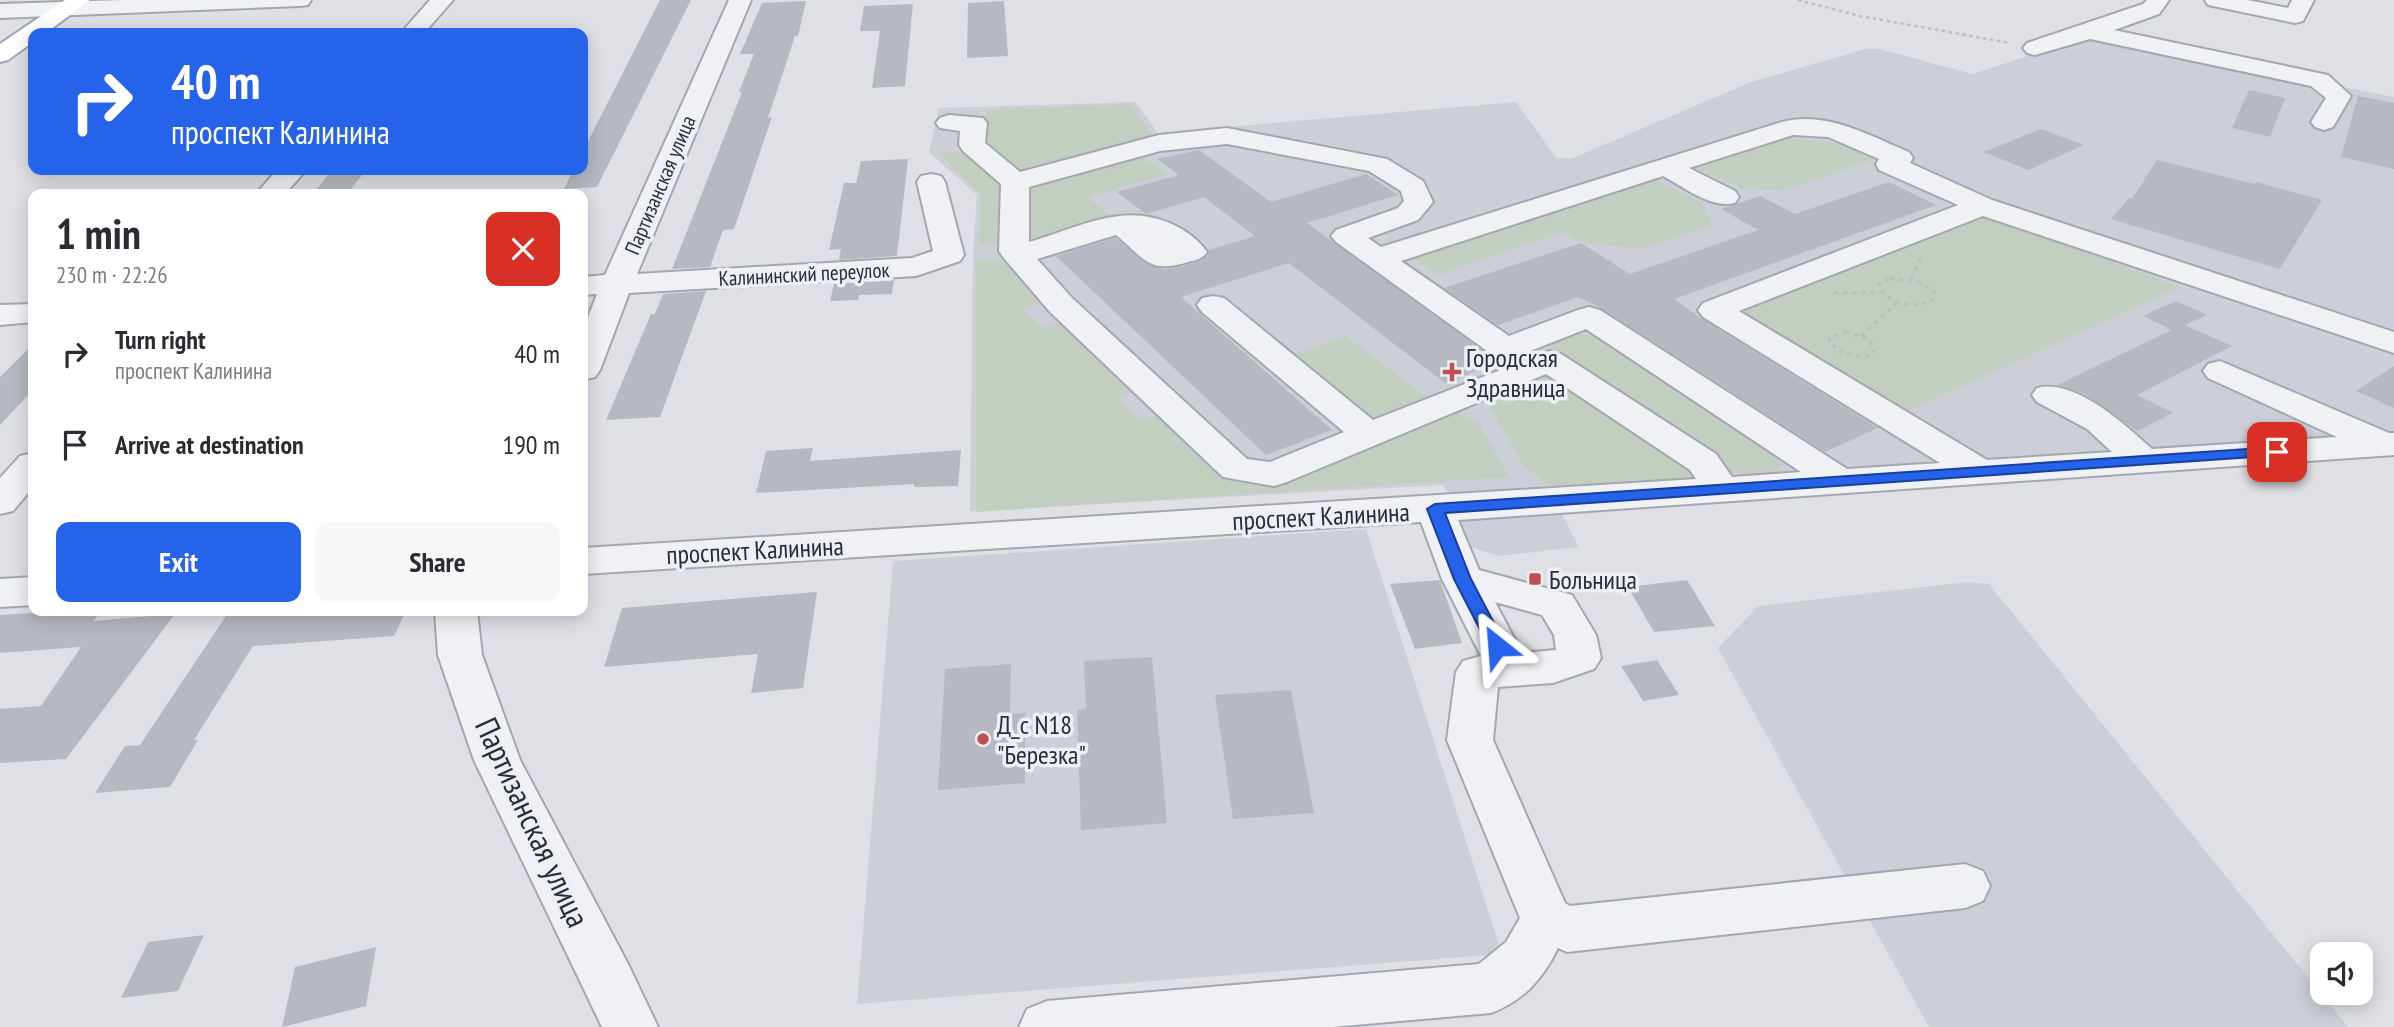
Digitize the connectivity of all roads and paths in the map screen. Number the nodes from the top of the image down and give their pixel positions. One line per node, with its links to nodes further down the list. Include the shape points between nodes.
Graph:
1 (300, 0): 8 (street)
2 (442, 0): 11 (street)
3 (740, 0): 28 (street, Партизанская улица)
4 (1798, 0): 14 (path)
5 (2158, 0): 12 (street, via 2151,9)
6 (2216, 0): 7 (street, via 2295,16)
7 (2304, 0)
8 (73, 4): 9 (street); 10 (main road)
9 (0, 11)
10 (39, 28)
11 (417, 28)
12 (2089, 32): 14 (street); 16 (street, via 2319,80 2339,96)
13 (28, 35): 15 (main road)
14 (2035, 48)
15 (0, 55)
16 (2324, 122)
17 (946, 135): 21 (street, via 974,123 972,145)
18 (1666, 167): 23 (street); 24 (street, via 1791,127 1832,129 1900,158 1889,164); 27 (street)
19 (287, 175): 22 (street)
20 (931, 182): 28 (street, Калининский переулок, via 949,255 916,267)
21 (1015, 182): 26 (street, via 1014,251); 27 (street, via 1159,143 1227,136 1377,165 1413,187 1419,202 1408,214 1346,236)
22 (275, 189)
23 (1725, 197)
24 (1982, 206): 35 (street); 44 (street, via 1714,310)
25 (1121, 224): 26 (street)
26 (1018, 255): 40 (street, via 1061,305 1236,469 1274,474)
27 (1378, 258): 37 (street)
28 (617, 284): 29 (street, Калининский переулок); 36 (street, Партизанская улица)
29 (588, 286)
30 (1898, 302): 30 (path, via 1922,305 1936,298 1921,283 1883,280 1879,284 1882,293); 34 (path)
31 (1213, 305): 40 (street)
32 (28, 313): 33 (street)
33 (0, 315)
34 (1861, 336): 34 (path, via 1838,333 1828,342 1844,355 1866,357 1875,350 1874,344)
35 (2394, 343)
36 (588, 357)
37 (1518, 359): 40 (street); 45 (street, via 1589,317); 46 (street, via 1549,361 1703,462)
38 (2220, 371): 41 (street)
39 (2049, 395): 42 (street, via 2100,421)
40 (1369, 435)
41 (2389, 445): 42 (street, проспект Калинина)
42 (2143, 461): 44 (street, проспект Калинина)
43 (28, 470): 47 (street)
44 (1980, 471): 45 (street, проспект Калинина)
45 (1839, 481): 46 (street, проспект Калинина)
46 (1721, 489): 48 (street, проспект Калинина)
47 (0, 502)
48 (1435, 509): 49 (street, проспект Калинина); 50 (street)
49 (588, 561)
50 (1462, 579): 54 (street); 54 (street, via 1557,605 1575,635 1579,658 1553,667)
51 (28, 591): 52 (street)
52 (0, 593)
53 (456, 616): 57 (street, Партизанская улица, via 460,656 497,760)
54 (1509, 669): 56 (street, via 1478,671 1470,740)
55 (1965, 886): 56 (street, via 1567,929)
56 (1546, 919): 58 (street, via 1525,959 1491,988)
57 (630, 1027)
58 (1047, 1027)

